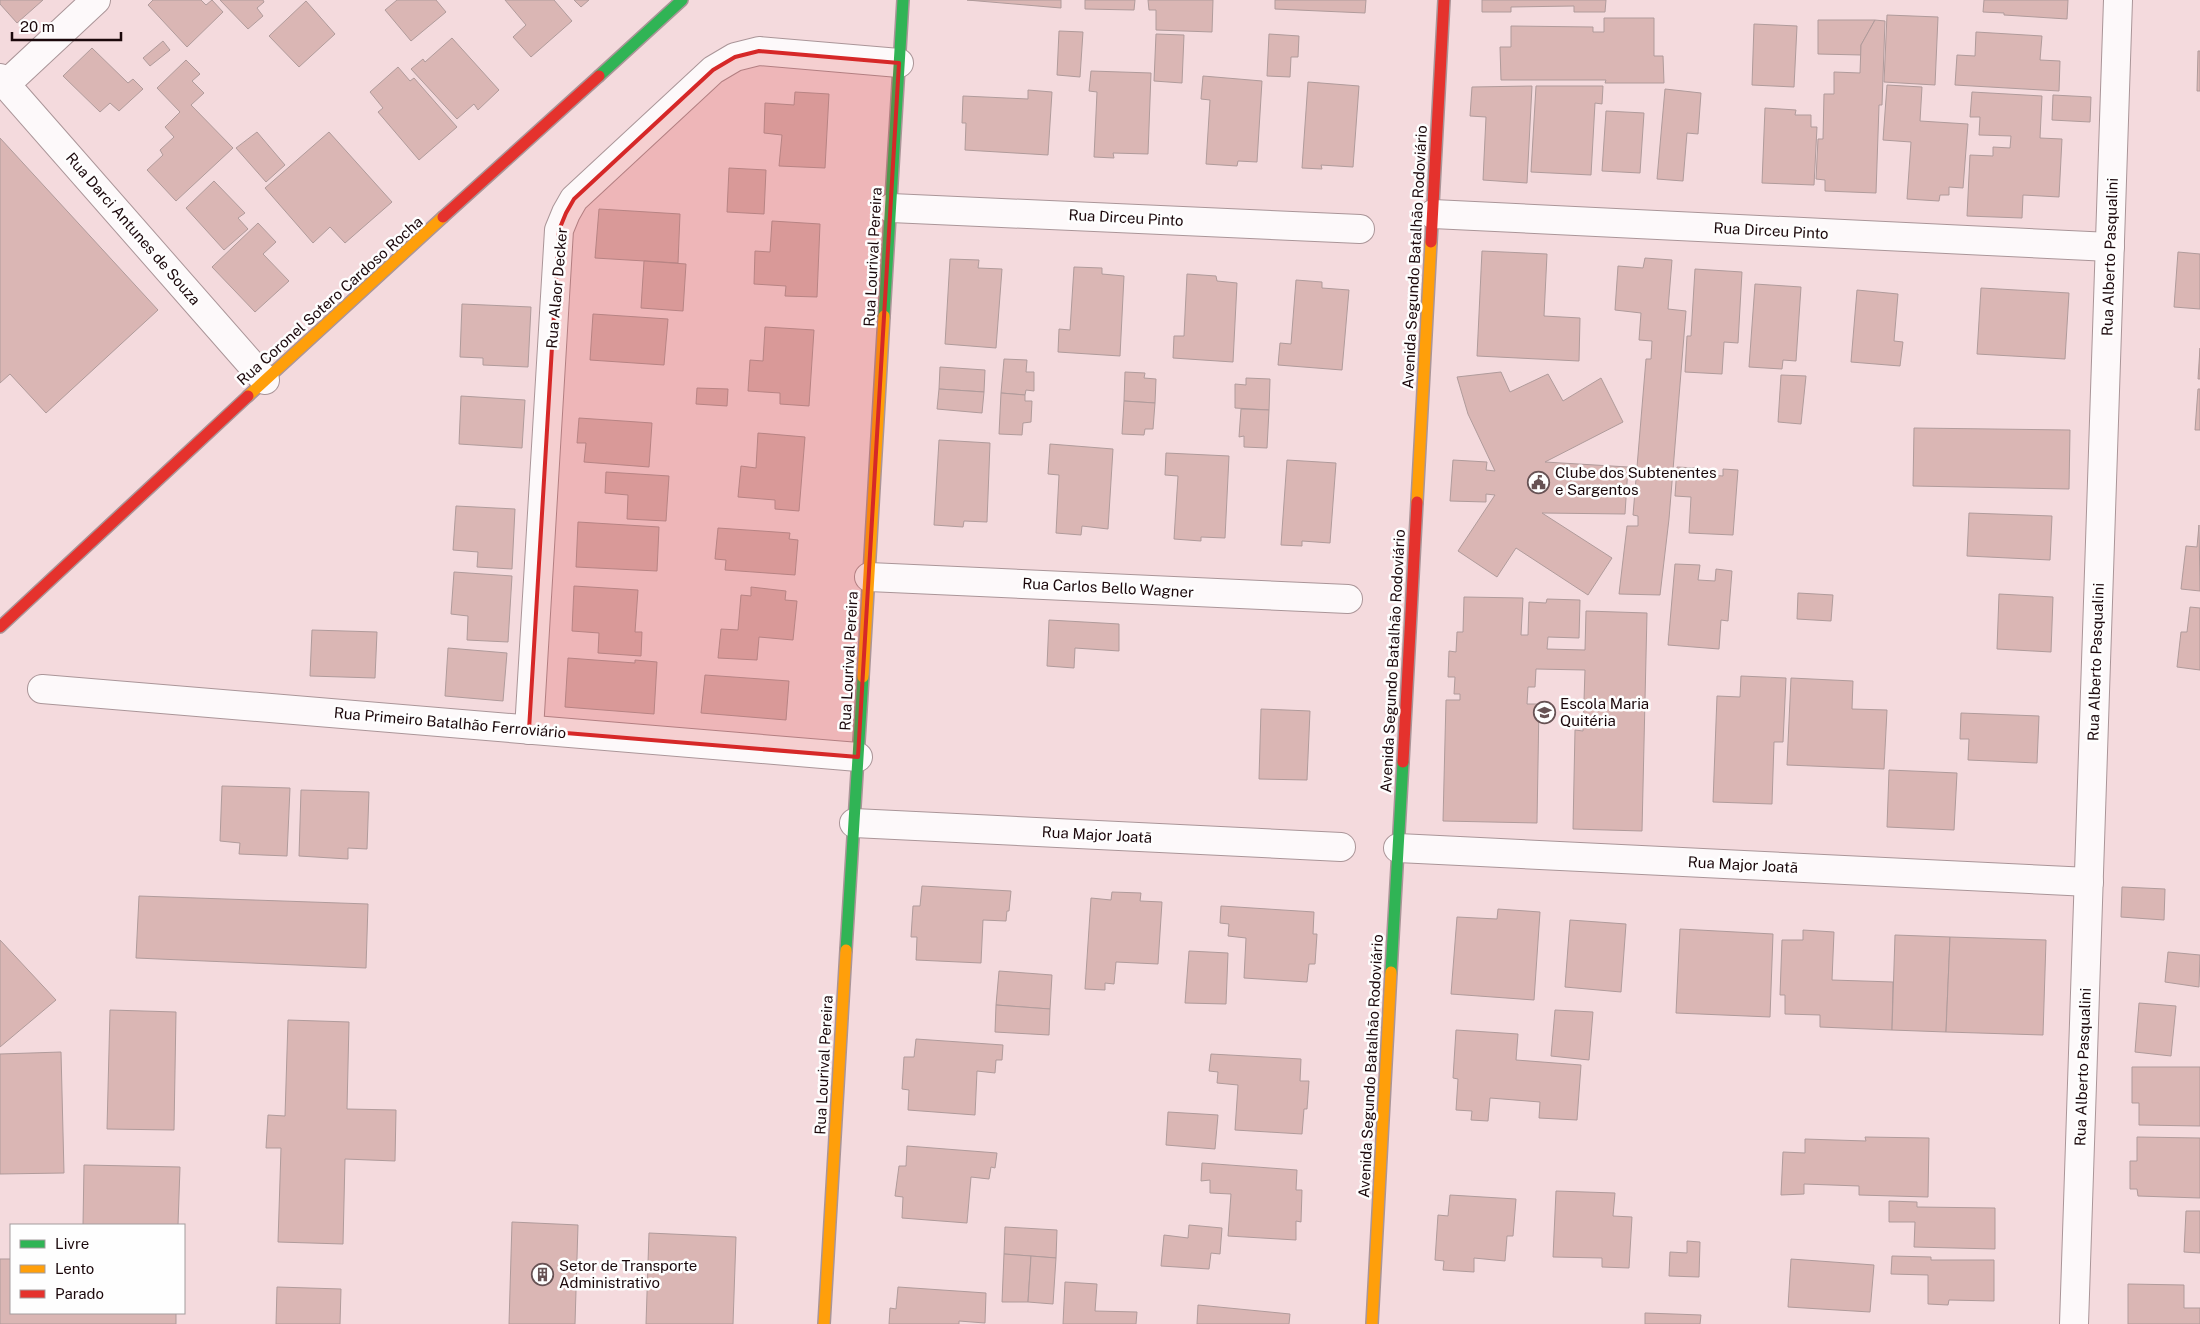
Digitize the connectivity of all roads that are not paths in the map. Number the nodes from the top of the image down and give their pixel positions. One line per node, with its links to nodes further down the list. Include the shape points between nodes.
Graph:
1 (96, 0): 7 (street)
2 (682, 0): 12 (street, Rua Coronel Sotero Cardoso Rocha)
3 (903, 0): 6 (street, Rua Lourival Pereira)
4 (1444, 0): 9 (street, Avenida Segundo Batalhão Rodoviário)
5 (2118, 0): 11 (street, Rua Alberto Pasqualini)
6 (900, 63): 8 (street, Rua Lourival Pereira); 17 (street, Rua Alaor Decker, via 759,51 735,57 706,77 574,199 566,213 559,230)
7 (3, 81): 12 (street, Rua Darci Antunes de Souza)
8 (891, 208): 10 (street, Rua Dirceu Pinto); 13 (street, Rua Lourival Pereira)
9 (1432, 214): 11 (street, Rua Dirceu Pinto); 21 (street, Avenida Segundo Batalhão Rodoviário)
10 (1360, 229)
11 (2110, 247): 22 (street, Rua Alberto Pasqualini)
12 (265, 380): 15 (street, Rua Coronel Sotero Cardoso Rocha)
13 (869, 577): 14 (street, Rua Carlos Bello Wagner); 18 (street, Rua Lourival Pereira)
14 (1348, 599)
15 (0, 627)
16 (42, 689): 17 (street, Rua Primeiro Batalhão Ferroviário)
17 (529, 730): 18 (street, Rua Primeiro Batalhão Ferroviário)
18 (858, 757): 19 (street, Rua Lourival Pereira)
19 (854, 823): 20 (street, Rua Major Joatã); 23 (street, Rua Lourival Pereira)
20 (1341, 847)
21 (1398, 848): 22 (street, Rua Major Joatã); 24 (street, Avenida Segundo Batalhão Rodoviário)
22 (2089, 882): 25 (street, Rua Alberto Pasqualini)
23 (824, 1324)
24 (1372, 1324)
25 (2074, 1324)

